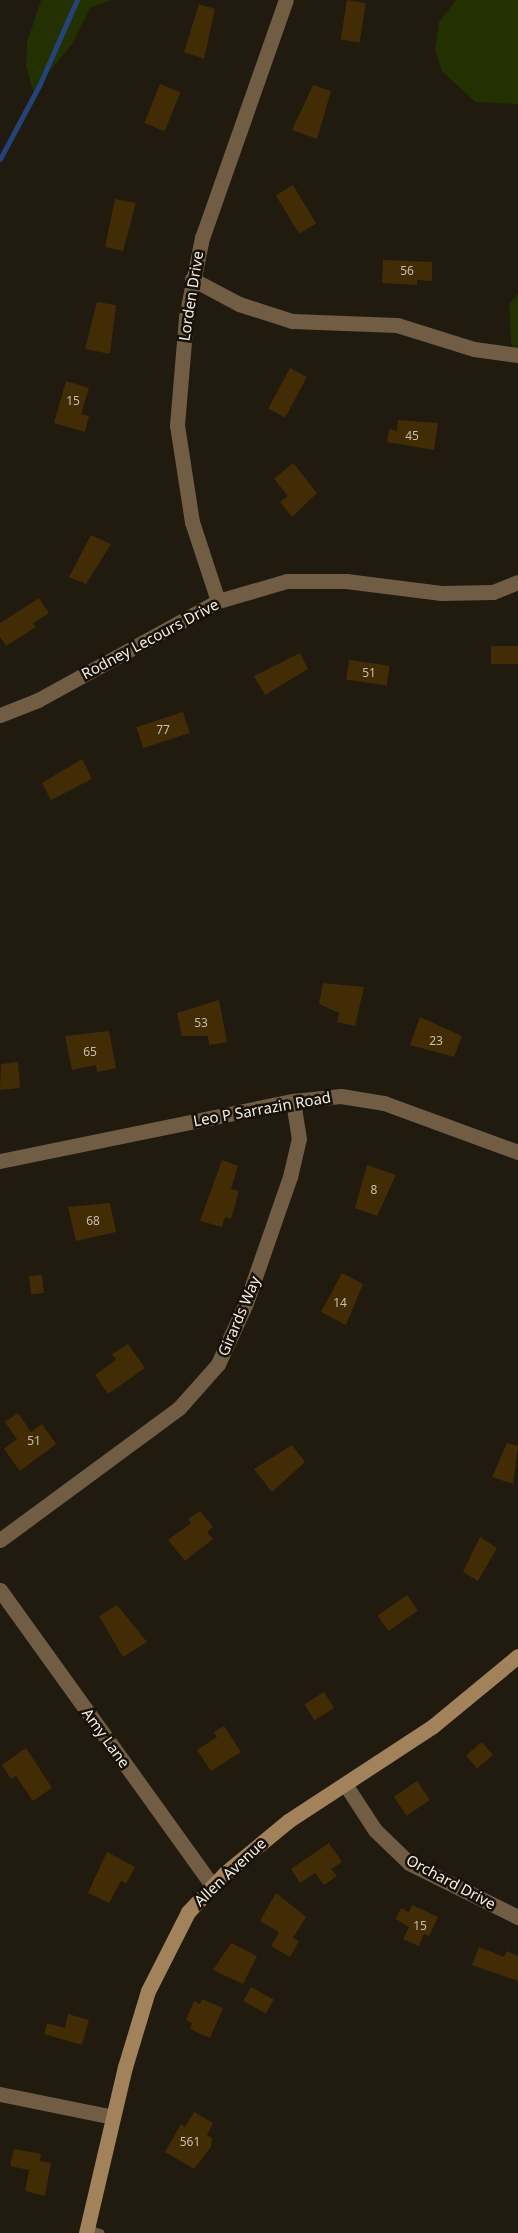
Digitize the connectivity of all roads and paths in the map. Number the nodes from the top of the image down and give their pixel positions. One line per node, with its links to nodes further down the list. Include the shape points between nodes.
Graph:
1 (286, 0): 2 (street, Lorden Drive, via 202,238)
2 (192, 279): 3 (street, via 239,304 283,319 310,324 397,325 474,349); 5 (street, Lorden Drive, via 177,425 192,522)
3 (518, 355)
4 (518, 582): 5 (street, Rodney Lecours Drive, via 492,592 441,593 346,581 287,581)
5 (218, 601): 6 (street, Rodney Lecours Drive, via 38,700)
6 (0, 715)
7 (294, 1101): 8 (street, Leo P Sarrazin Road, via 363,1098); 9 (street, Leo P Sarrazin Road); 10 (street, Girards Way, via 299,1139 290,1177 246,1303 218,1364 179,1408)
8 (518, 1152)
9 (0, 1161)
10 (0, 1540)
11 (0, 1590): 14 (street, Amy Lane)
12 (518, 1656): 13 (street, Allen Avenue, via 433,1726)
13 (345, 1784): 14 (street, Allen Avenue, via 288,1821); 15 (street, Orchard Drive, via 375,1830 409,1863)
14 (213, 1885): 17 (street, Allen Avenue, via 188,1912 159,1965)
15 (518, 1917)
16 (0, 2094): 17 (street)
17 (113, 2118): 18 (street, Allen Avenue)
18 (91, 2232)

